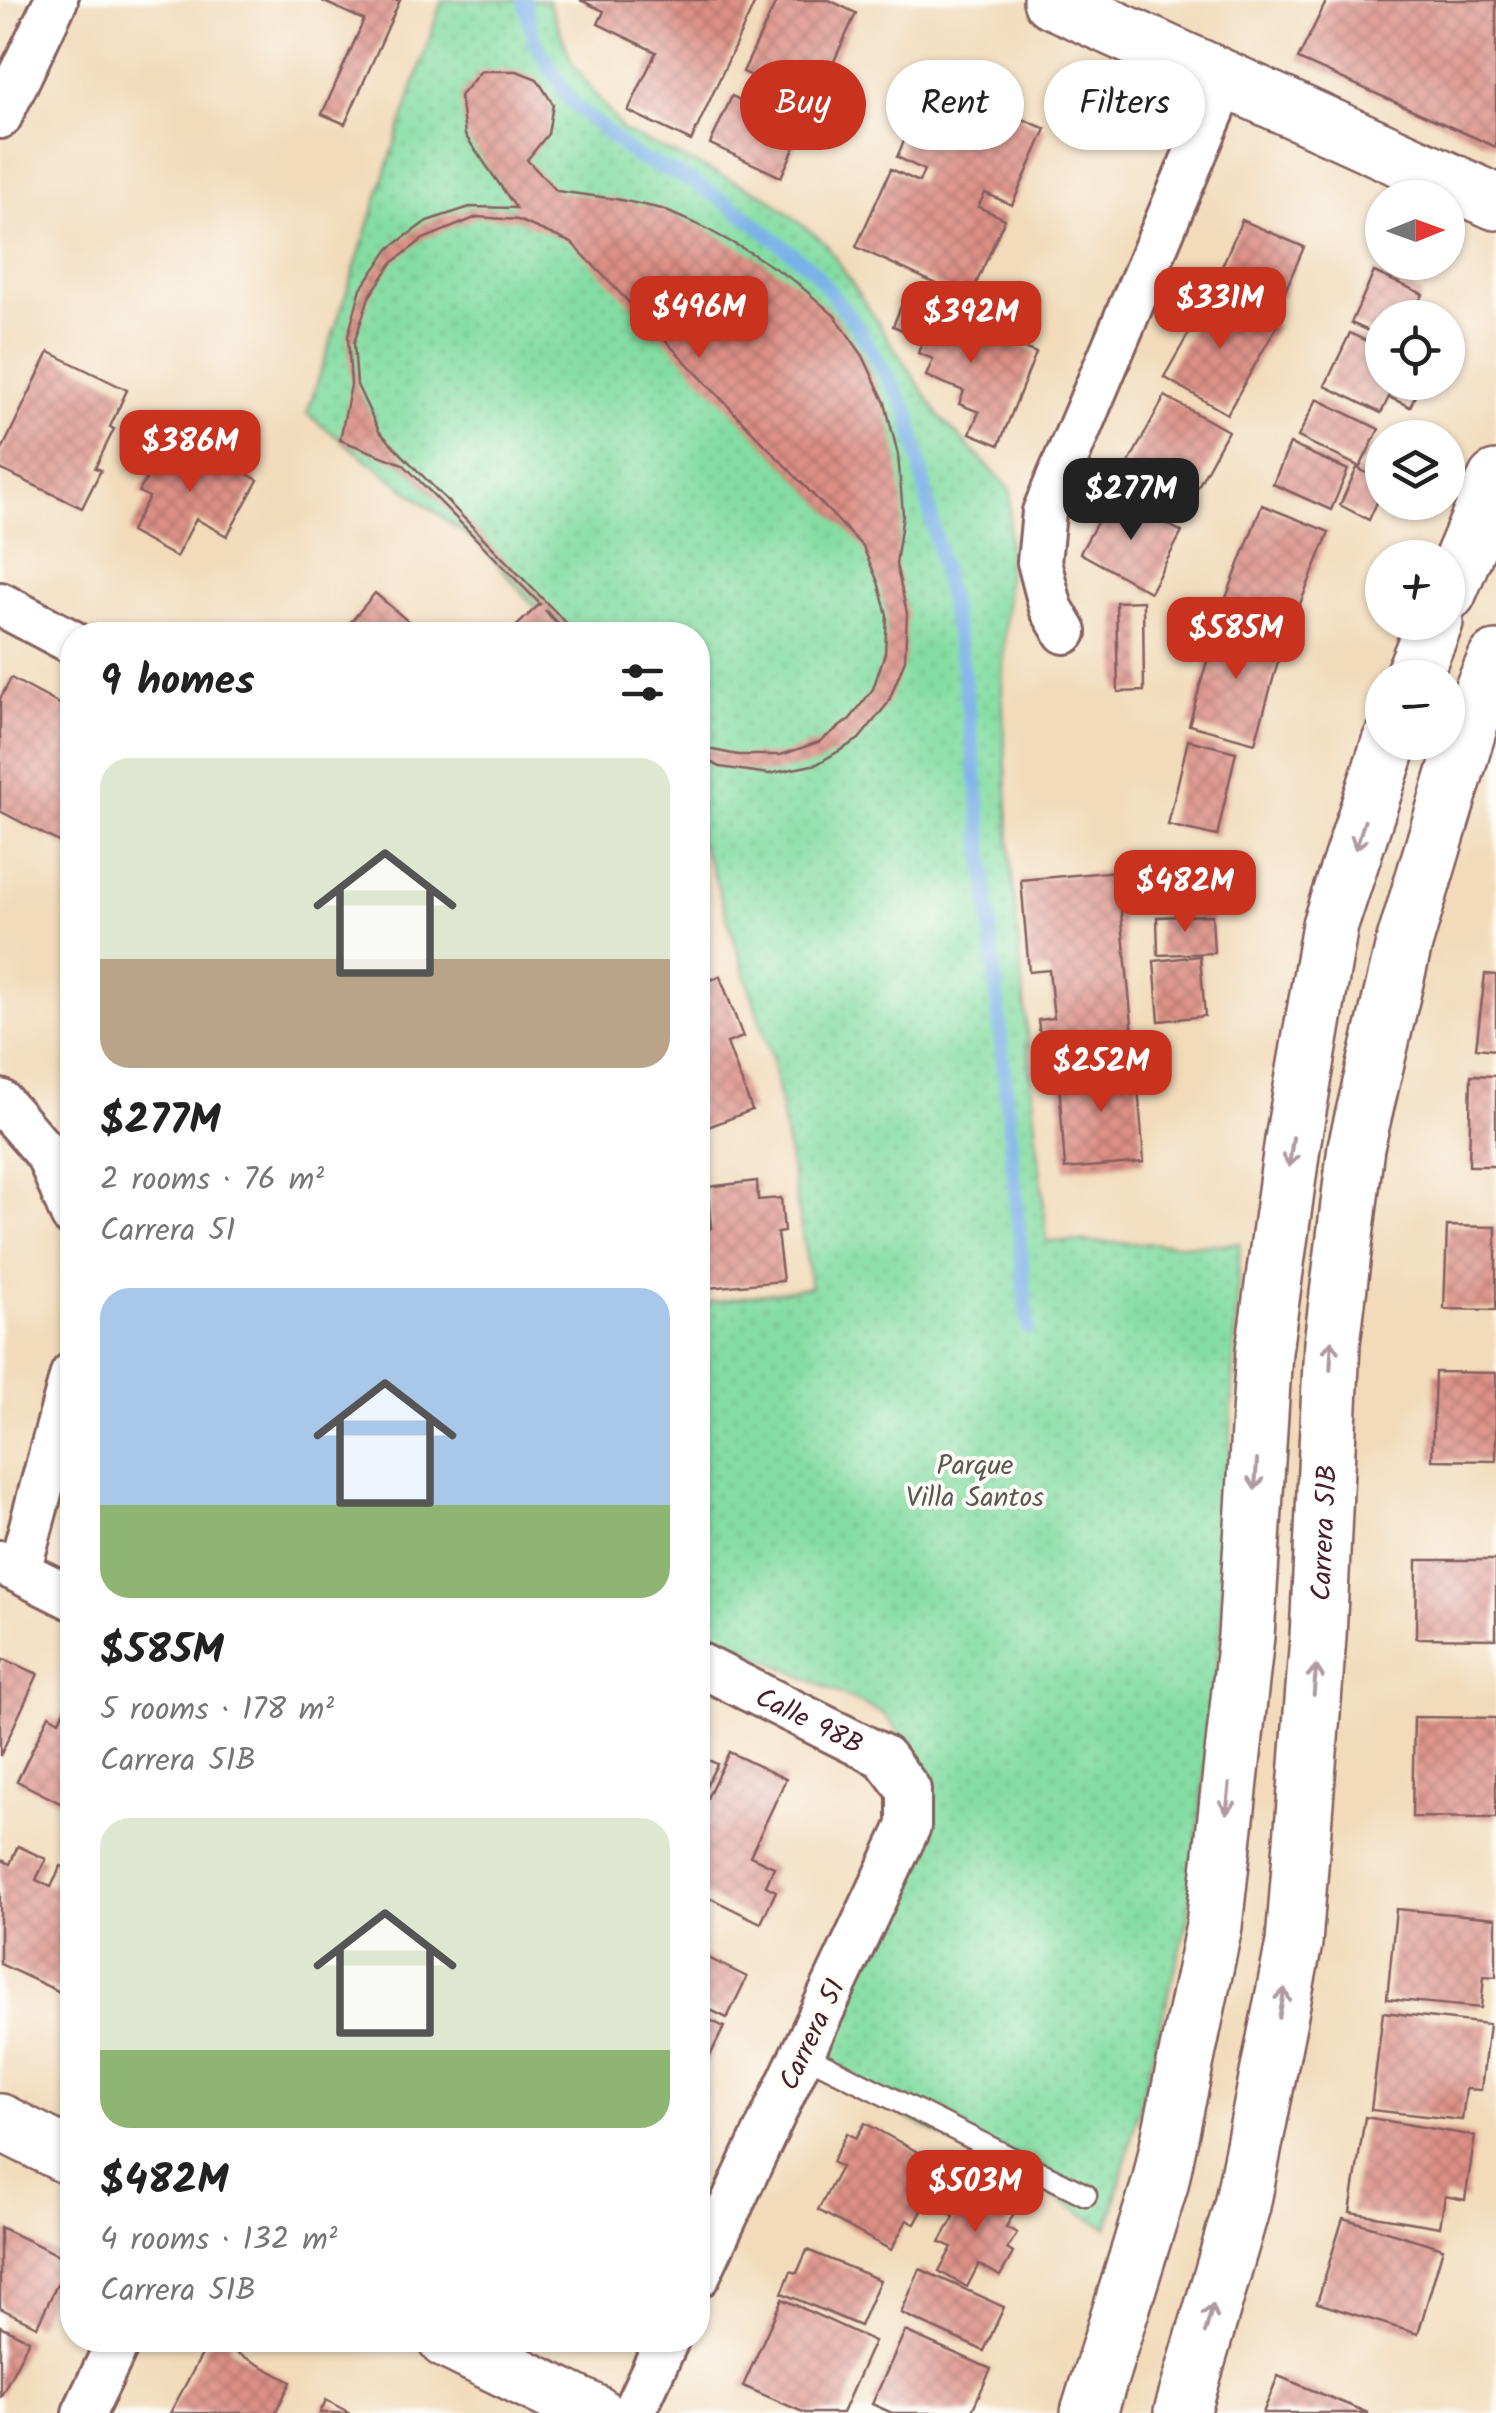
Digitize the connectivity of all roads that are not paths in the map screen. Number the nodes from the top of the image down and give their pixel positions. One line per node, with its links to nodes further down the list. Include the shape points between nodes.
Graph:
1 (56, 0): 4 (street)
2 (1077, 5): 3 (main road)
3 (1226, 78): 5 (main road); 9 (street, via 1044,512 1039,562 1050,608)
4 (0, 118)
5 (1496, 202)
6 (1496, 479): 7 (main road)
7 (1465, 553)
8 (0, 604): 10 (street)
9 (1065, 632)
10 (60, 636)
11 (1496, 659): 32 (main road, Carrera 51B, one-way to 11, via 1242,2206 1294,1943 1332,1343 1356,1148 1404,944 1475,707)
12 (1384, 760): 31 (main road, one-way to 31, via 1330,924 1292,1140 1264,1351 1246,1636 1214,1926 1160,2184)
13 (0, 1102): 14 (street, via 48,1156)
14 (60, 1186)
15 (60, 1411): 16 (street)
16 (10, 1567): 17 (street)
17 (60, 1592)
18 (710, 1670): 19 (street, Calle 98B, via 884,1757)
19 (909, 1790): 20 (street, Carrera 51, via 910,1826)
20 (802, 2053): 23 (lane); 24 (street, Carrera 51)
21 (0, 2122): 22 (main road)
22 (60, 2152)
23 (1086, 2195)
24 (710, 2250)
25 (113, 2352): 28 (street)
26 (471, 2352): 29 (main road)
27 (662, 2352): 30 (street)
28 (84, 2413)
29 (596, 2413)
30 (634, 2413)
31 (1089, 2413)
32 (1182, 2413)

